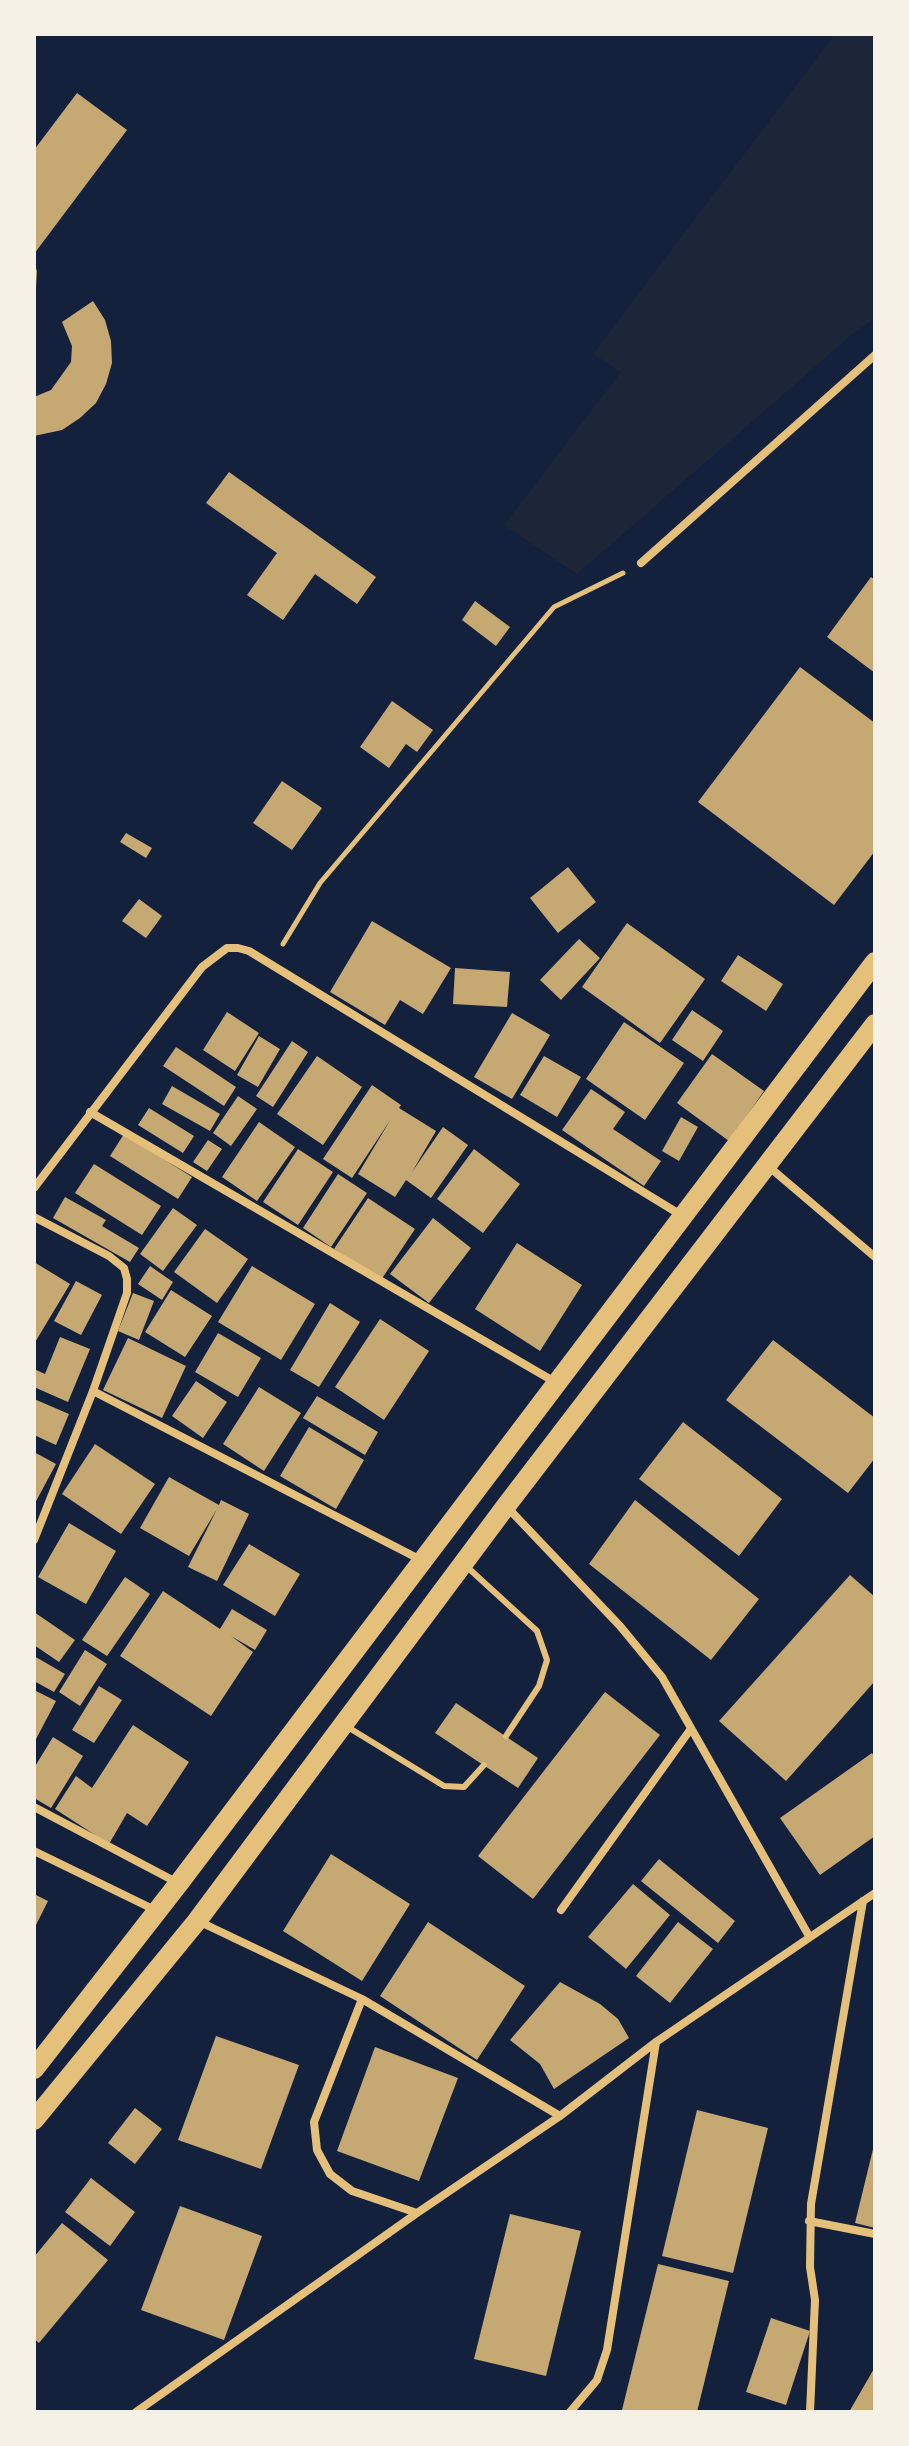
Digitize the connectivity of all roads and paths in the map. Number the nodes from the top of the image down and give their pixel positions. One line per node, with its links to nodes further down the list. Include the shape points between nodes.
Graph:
1 (875, 355): 2 (street)
2 (641, 563): 4 (path, via 554,607 320,883)
3 (875, 962): 9 (main road)
4 (270, 965): 6 (street, via 238,948 217,954); 9 (street)
5 (875, 1024): 7 (main road)
6 (90, 1112): 8 (street); 12 (street)
7 (767, 1166): 11 (street); 14 (main road)
8 (34, 1188)
9 (681, 1215): 12 (main road)
10 (34, 1217): 13 (street, via 124,1268 127,1293)
11 (875, 1257)
12 (555, 1382): 16 (main road)
13 (93, 1391): 15 (street); 16 (street)
14 (506, 1506): 17 (main road); 19 (street, via 637,1646 662,1677)
15 (34, 1540)
16 (422, 1560): 24 (main road)
17 (463, 1564): 18 (main road); 20 (lane, via 537,1631 547,1660 539,1686)
18 (343, 1724): 21 (lane, via 444,1786 464,1787); 29 (main road)
19 (690, 1730): 28 (street); 30 (street)
20 (506, 1736)
21 (484, 1765)
22 (34, 1807): 24 (street)
23 (34, 1851): 27 (street)
24 (179, 1883): 27 (main road)
25 (875, 1893): 26 (street)
26 (863, 1901): 30 (street); 37 (street)
27 (155, 1910): 33 (main road)
28 (561, 1910)
29 (197, 1921): 31 (street); 35 (main road)
30 (809, 1936): 32 (street)
31 (362, 1999): 34 (street); 36 (street, via 314,2122 317,2150 330,2174 352,2191)
32 (656, 2042): 34 (street); 40 (street, via 607,2350 597,2380)
33 (34, 2069)
34 (560, 2116): 36 (street)
35 (34, 2120)
36 (417, 2213): 39 (street)
37 (809, 2221): 38 (street); 41 (street, via 815,2300)
38 (875, 2234)
39 (136, 2412)
40 (570, 2412)
41 (810, 2412)

